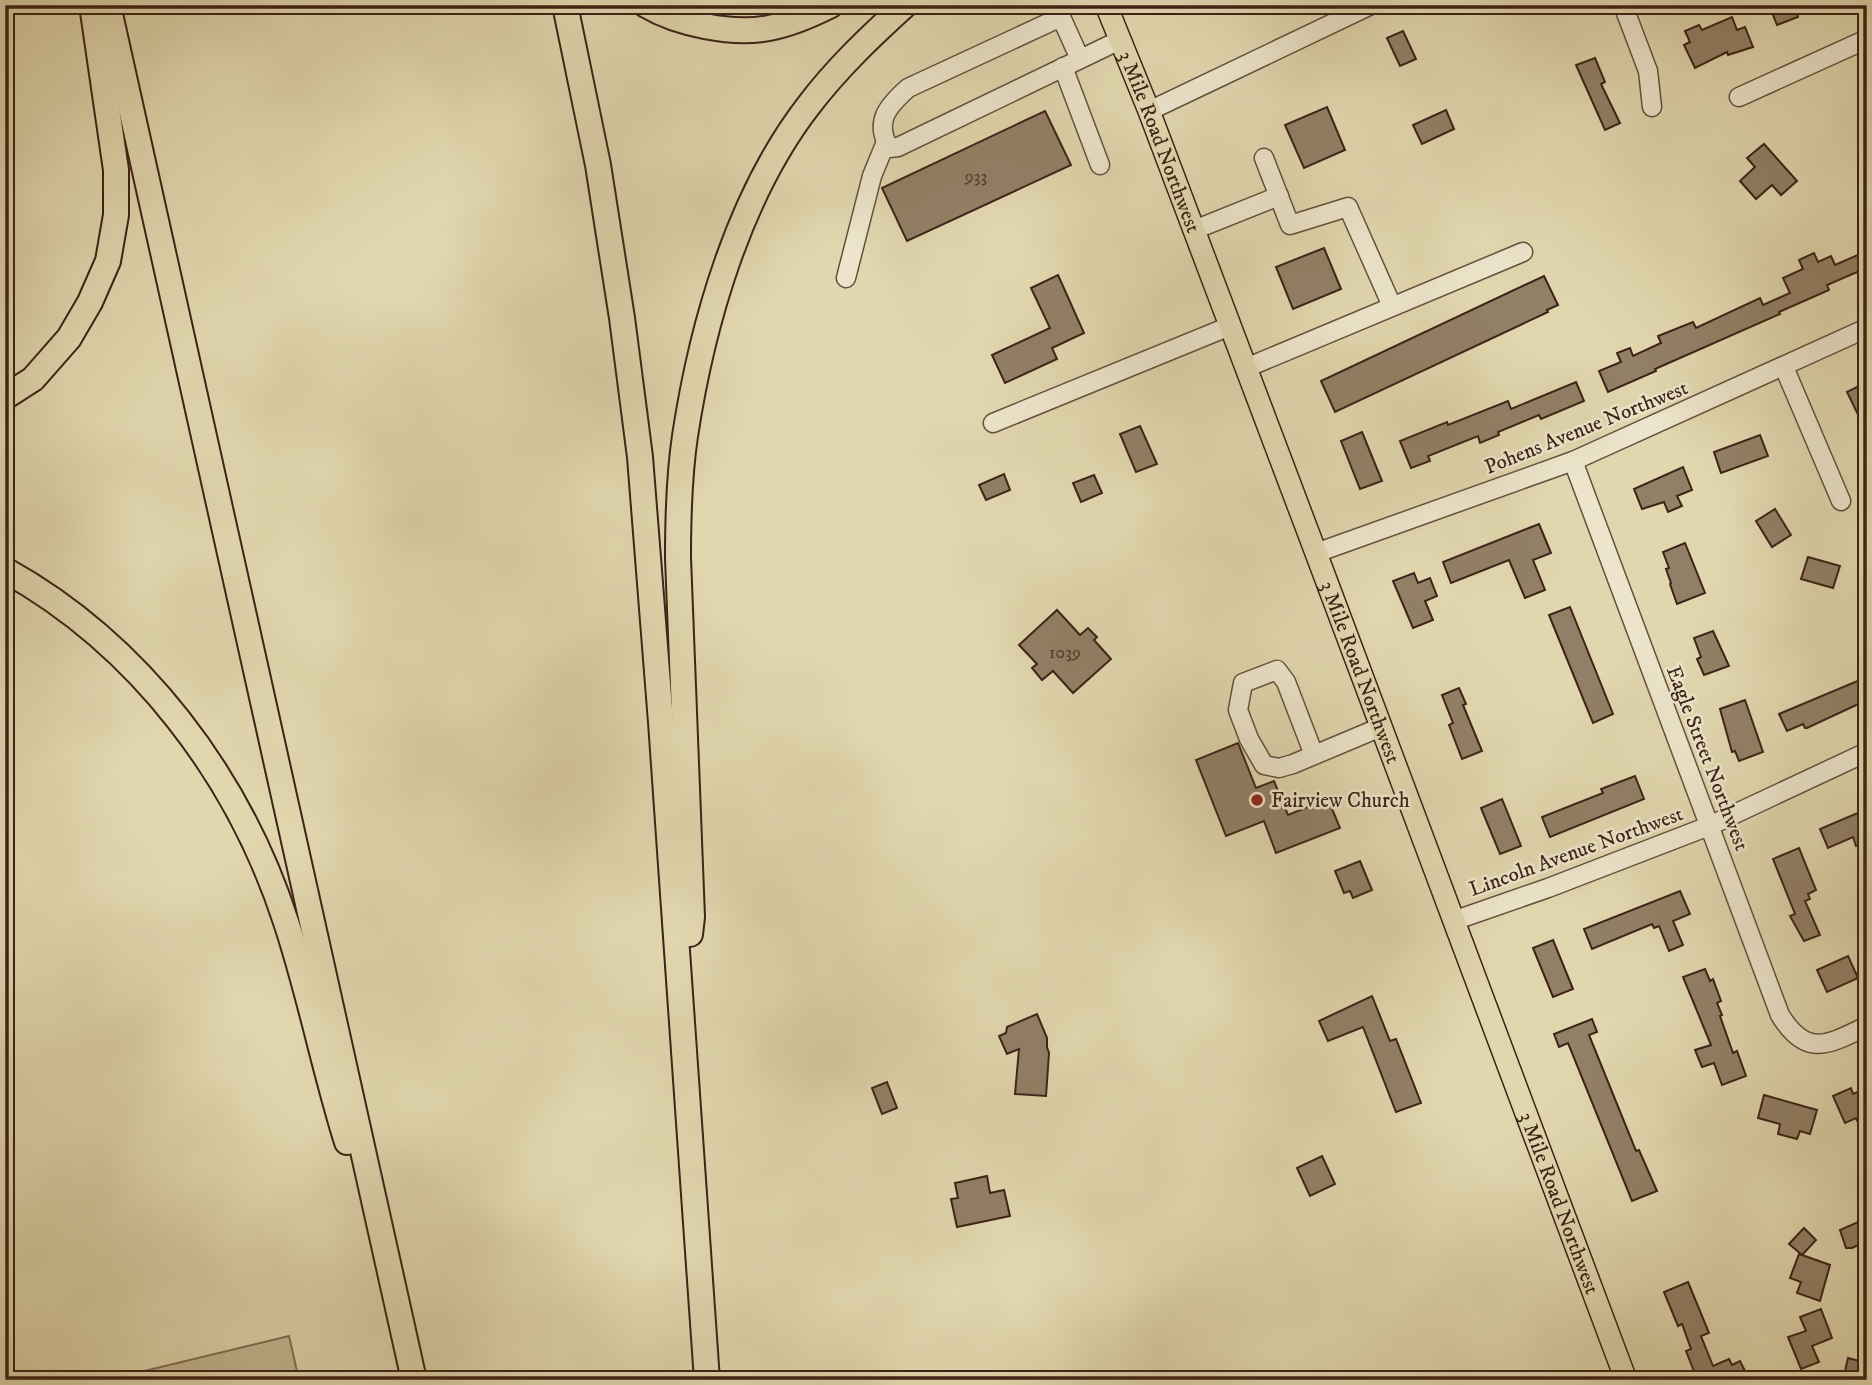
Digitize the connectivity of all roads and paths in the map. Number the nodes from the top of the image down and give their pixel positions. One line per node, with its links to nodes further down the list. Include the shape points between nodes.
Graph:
1 (92, 5): 29 (highway, via 116,170 116,215 108,261 69,338 33,379)
2 (108, 5): 42 (highway)
3 (565, 5): 40 (highway, via 598,165 640,457)
4 (646, 5): 5 (highway, via 689,23 766,29 806,18)
5 (831, 5)
6 (905, 5): 40 (highway, via 808,105 768,167 722,280 700,361 685,437 679,501 692,917)
7 (1106, 5): 11 (main road, 3 Mile Road Northwest)
8 (1371, 5): 16 (street)
9 (1623, 5): 15 (street, via 1648,71)
10 (1867, 39): 14 (street)
11 (1120, 40): 12 (street); 16 (main road, 3 Mile Road Northwest)
12 (1080, 59): 13 (street); 17 (street, via 1061,17 908,88 890,103 883,120)
13 (1063, 67): 17 (street, via 898,147 889,148); 19 (street)
14 (1739, 97)
15 (1653, 107)
16 (1149, 111): 21 (main road, 3 Mile Road Northwest)
17 (886, 142): 23 (street, via 872,176)
18 (1264, 158): 20 (street)
19 (1100, 164)
20 (1279, 196): 21 (street); 24 (street, via 1290,225 1348,207)
21 (1194, 230): 25 (main road, 3 Mile Road Northwest)
22 (1523, 253): 24 (street)
23 (846, 278)
24 (1392, 306): 28 (street)
25 (1230, 326): 28 (main road, 3 Mile Road Northwest); 30 (street)
26 (1867, 328): 27 (street, Pohens Avenue Northwest)
27 (1784, 367): 31 (street, Pohens Avenue Northwest); 32 (street)
28 (1245, 368): 33 (main road, 3 Mile Road Northwest)
29 (5, 397)
30 (993, 423)
31 (1573, 461): 33 (street, Pohens Avenue Northwest); 38 (street, Eagle Street Northwest)
32 (1841, 501)
33 (1316, 553): 35 (main road, 3 Mile Road Northwest)
34 (5, 570): 42 (highway, via 73,615 117,653 166,705 236,804 285,920 333,1099)
35 (1381, 727): 37 (street); 39 (main road, 3 Mile Road Northwest)
36 (1867, 752): 38 (street, Lincoln Avenue Northwest)
37 (1314, 755): 37 (street, via 1279,768 1264,765 1238,710 1243,684 1277,670)
38 (1709, 826): 39 (street, Lincoln Avenue Northwest); 41 (street, Eagle Street Northwest, via 1789,1029 1810,1043 1827,1045)
39 (1453, 921): 45 (main road, 3 Mile Road Northwest)
40 (682, 1019): 44 (highway)
41 (1867, 1026)
42 (395, 1293): 43 (highway)
43 (414, 1380)
44 (707, 1380)
45 (1626, 1380)

